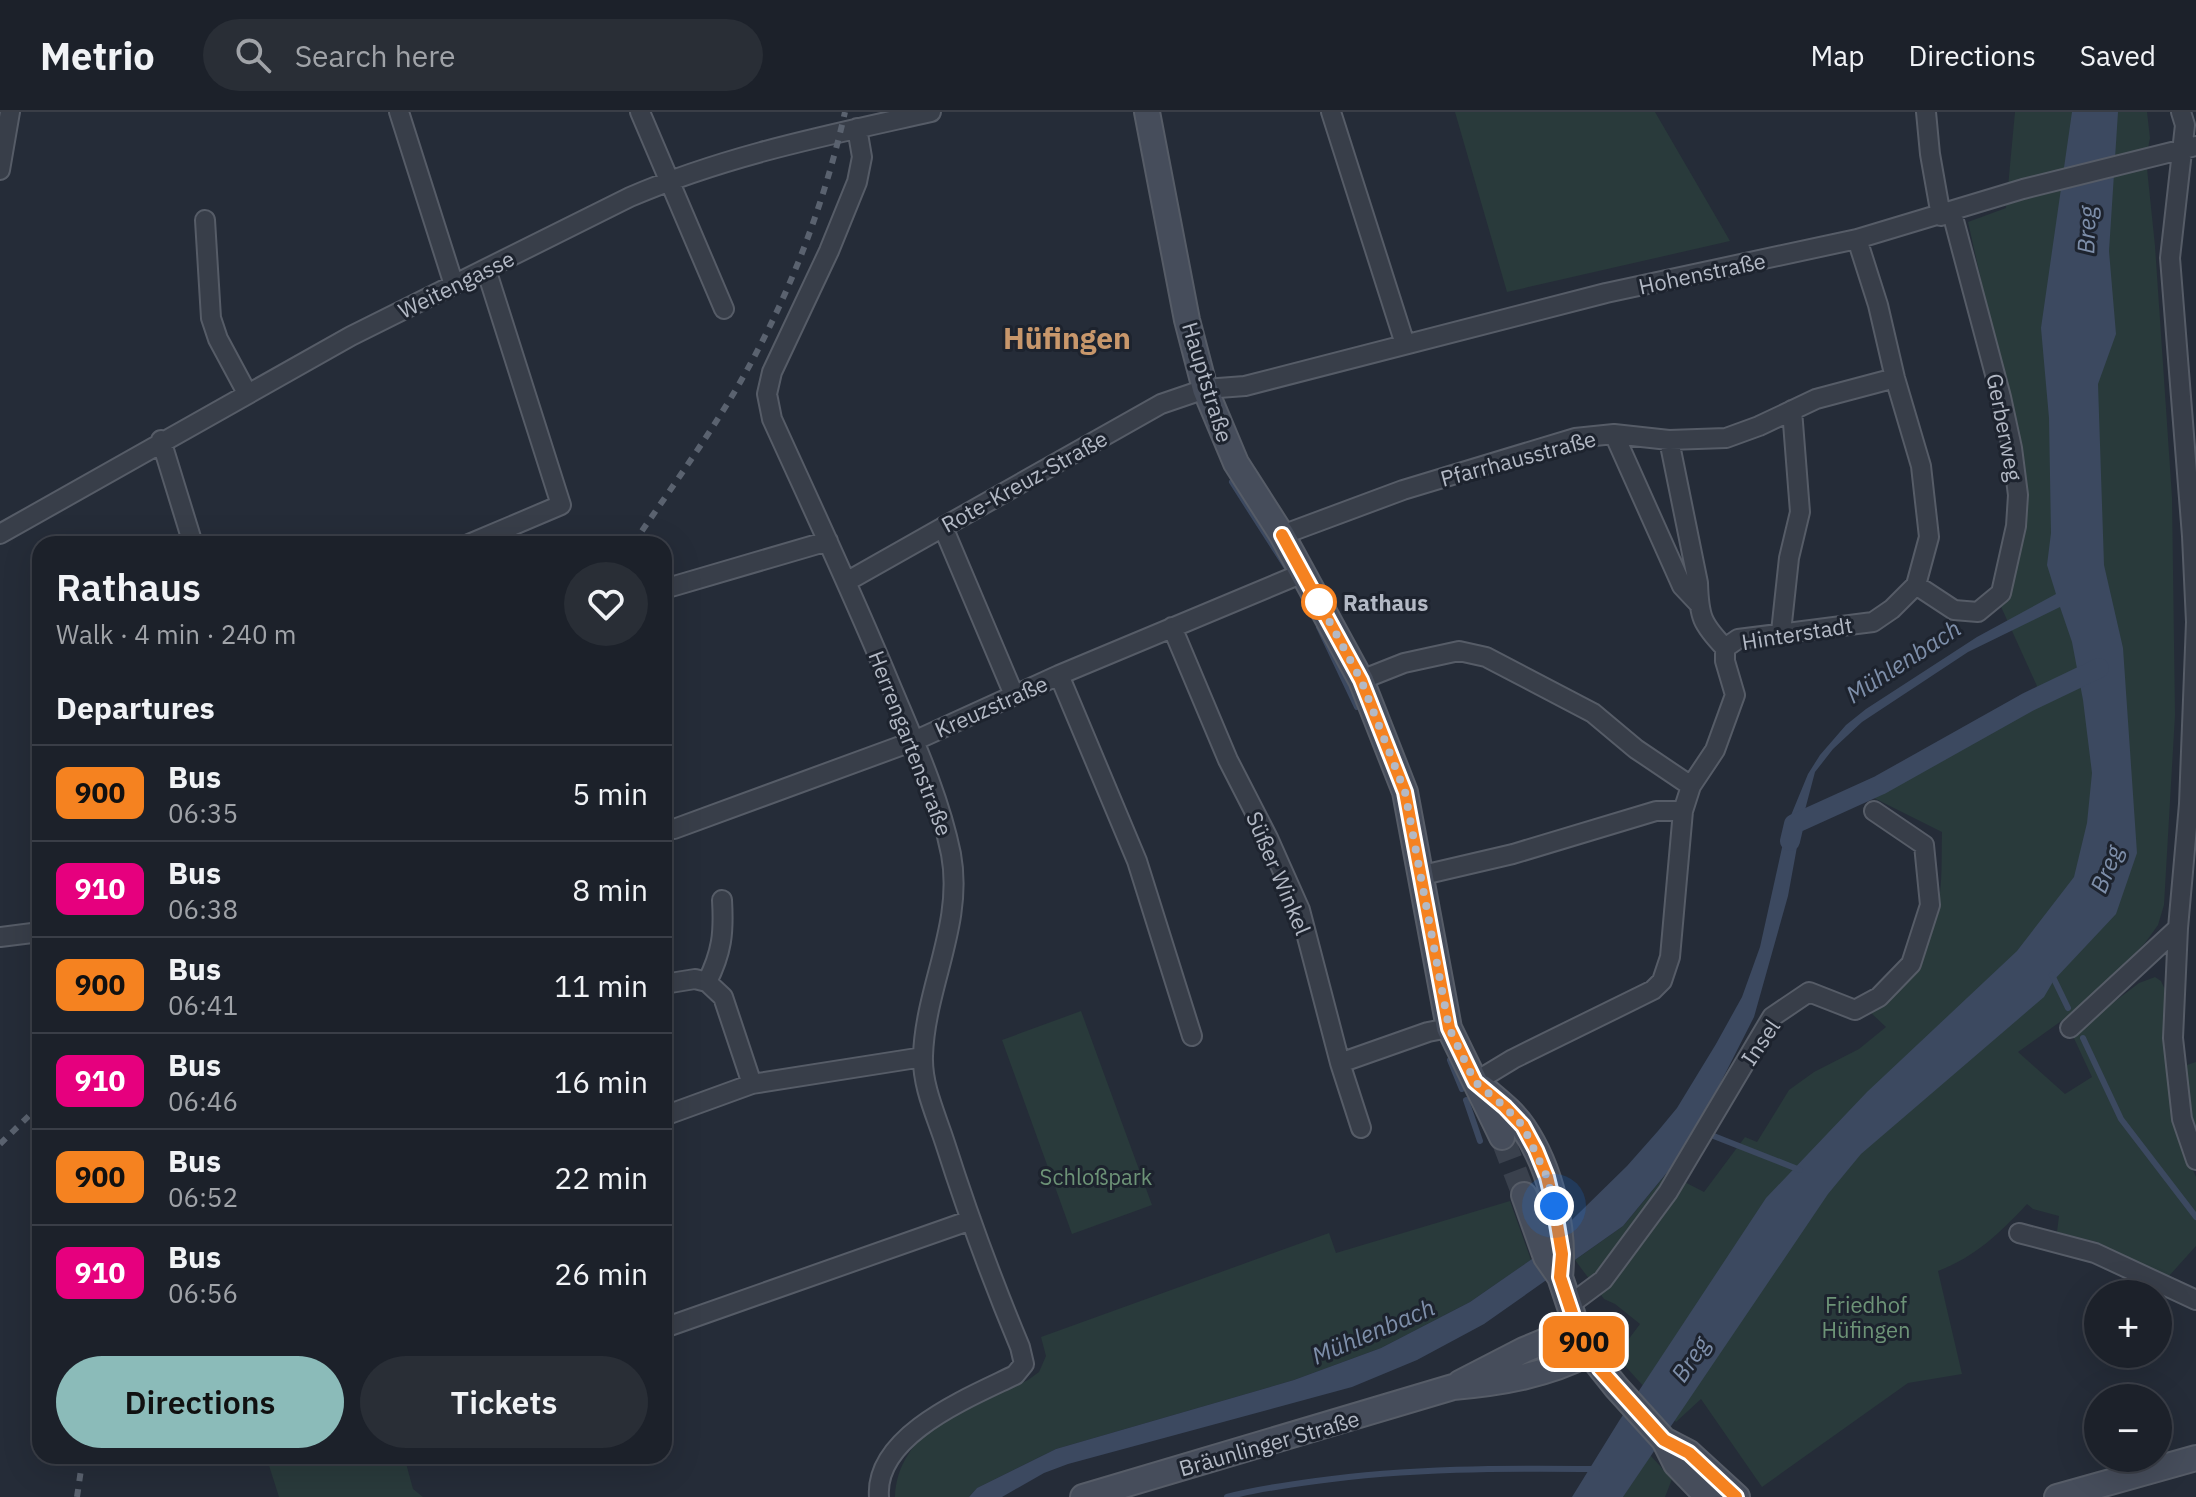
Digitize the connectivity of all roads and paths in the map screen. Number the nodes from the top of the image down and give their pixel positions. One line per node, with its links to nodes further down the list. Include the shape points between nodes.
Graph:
1 (10, 112): 11 (street)
2 (399, 112): 17 (street)
3 (640, 112): 12 (street)
4 (931, 112): 9 (street, Weitengasse)
5 (1147, 112): 21 (main road, Hauptstraße)
6 (1331, 112): 19 (street)
7 (1926, 112): 13 (street, Gerberweg, via 1930,154)
8 (2181, 112): 10 (street)
9 (857, 128): 12 (street, Weitengasse); 33 (street, Herrengartenstraße, via 862,157 857,182 767,394 772,419)
10 (2188, 148): 13 (street, Hohenstraße); 32 (street, via 2170,258)
11 (0, 170)
12 (669, 180): 16 (street, Weitengasse); 18 (street)
13 (1946, 214): 15 (street, Hohenstraße); 36 (street, Gerberweg, via 2001,397 2018,495 2016,526 2001,593 1978,612 1954,610)
14 (205, 220): 22 (street, via 211,318)
15 (1857, 239): 19 (street, Hohenstraße, via 1606,293); 20 (street)
16 (486, 269): 17 (street, Weitengasse); 31 (street, via 561,505)
17 (454, 285): 22 (street, Weitengasse)
18 (724, 309)
19 (1405, 344): 21 (street, Hohenstraße, via 1245,386)
20 (1895, 378): 23 (street, Pfarrhausstraße); 36 (street, via 1921,466 1929,537)
21 (1205, 389): 27 (street, Rote-Kreuz-Straße, via 1161,404); 29 (main road, Hauptstraße, via 1236,463)
22 (247, 393): 25 (street, Weitengasse)
23 (1792, 410): 26 (street, Pfarrhausstraße, via 1726,438); 40 (street, via 1800,512)
24 (1614, 434): 26 (street, Pfarrhausstraße); 29 (street, Pfarrhausstraße, via 1575,438 1461,472); 38 (street, via 1682,586)
25 (161, 440): 28 (street, Weitengasse); 30 (street)
26 (1669, 440): 38 (street)
27 (943, 527): 35 (street, Rote-Kreuz-Straße); 44 (street)
28 (0, 534)
29 (1282, 535): 34 (main road, Hauptstraße)
30 (191, 536)
31 (488, 536)
32 (2194, 539): 52 (street, via 2191,774)
33 (828, 541): 35 (street, Herrengartenstraße); 37 (street)
34 (1303, 573): 39 (street, Kreuzstraße); 43 (main road, Hauptstraße)
35 (846, 582): 45 (street, Herrengartenstraße)
36 (1916, 585): 40 (street, Hinterstadt, via 1873,622)
37 (672, 587)
38 (1699, 604): 41 (street, via 1705,627)
39 (1172, 627): 42 (street, Kreuzstraße); 61 (street, Süßer Winkel, via 1300,910)
40 (1781, 632): 41 (street, Hinterstadt, via 1738,639)
41 (1725, 648): 46 (street, Hinterstadt, via 1735,695 1715,750)
42 (1059, 675): 44 (street, Kreuzstraße); 59 (street, via 1137,861)
43 (1361, 680): 46 (street, via 1404,663 1459,651 1486,657 1593,713); 50 (main road, Hauptstraße, via 1405,792)
44 (1014, 695): 45 (street, Kreuzstraße)
45 (914, 741): 49 (street, Kreuzstraße); 60 (street, Herrengartenstraße, via 943,820 955,891)
46 (1691, 786): 47 (street, Hinterstadt)
47 (1683, 811): 50 (street, via 1656,811); 62 (street, Hinterstadt, via 1670,957 1662,981)
48 (1874, 811): 72 (street, Insel, via 1924,845 1930,905 1911,964 1879,997 1855,1010 1809,992 1772,1017 1668,1192 1603,1280)
49 (674, 829)
50 (1423, 875): 57 (main road, Hauptstraße)
51 (722, 900): 55 (street, via 719,959)
52 (2178, 928): 58 (street); 67 (street, via 2173,1038 2182,1119)
53 (32, 933): 54 (street)
54 (0, 937)
55 (707, 982): 56 (street); 63 (street, via 723,997)
56 (672, 983)
57 (1449, 1028): 61 (street); 62 (main road, Hauptstraße)
58 (2070, 1028)
59 (1192, 1036)
60 (923, 1057): 63 (street); 70 (street, Herrengartenstraße, via 928,1093)
61 (1340, 1063): 65 (street, Süßer Winkel)
62 (1475, 1082): 66 (main road, Hauptstraße); 69 (main road, Hauptstraße, via 1523,1126 1547,1177)
63 (752, 1084): 64 (street)
64 (672, 1113)
65 (1361, 1128)
66 (1502, 1137)
67 (2196, 1160)
68 (1524, 1195): 69 (main road, Hauptstraße)
69 (1544, 1219): 72 (main road, Hauptstraße, via 1562,1254)
70 (971, 1220): 74 (street); 79 (street, Herrengartenstraße, via 1024,1364 1015,1375 938,1413 908,1437 886,1464)
71 (2019, 1233): 73 (street, via 2095,1253)
72 (1567, 1299): 75 (main road); 76 (main road, Bräunlinger Straße, via 1481,1371)
73 (2196, 1300)
74 (672, 1325)
75 (1589, 1353): 76 (main road, Bräunlinger Straße, via 1568,1364 1492,1384); 77 (main road)
76 (1453, 1387): 80 (main road, Bräunlinger Straße)
77 (1664, 1440): 81 (main road, via 1676,1464); 82 (main road, via 1689,1453)
78 (2196, 1458): 83 (main road)
79 (879, 1497)
80 (1083, 1497)
81 (1708, 1497)
82 (1737, 1497)
83 (2057, 1497)

